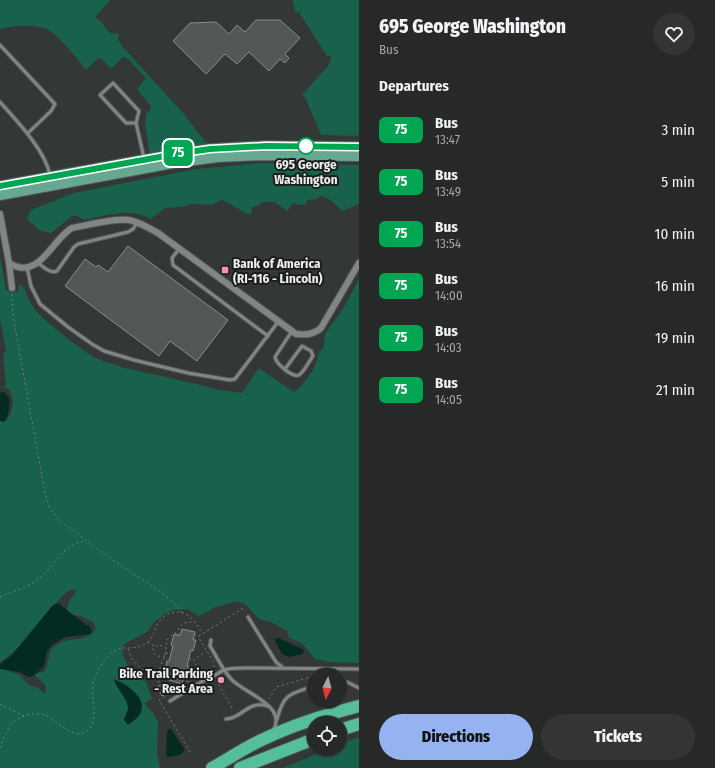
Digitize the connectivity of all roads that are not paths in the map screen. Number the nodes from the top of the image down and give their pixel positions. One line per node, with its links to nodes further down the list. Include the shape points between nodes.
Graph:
1 (0, 45): 4 (lane, via 55,104)
2 (0, 102): 4 (lane)
3 (136, 123): 3 (lane, via 126,123 100,95 113,83 139,111); 7 (lane)
4 (28, 133): 8 (lane, via 47,164)
5 (359, 147): 7 (main road, via 238,146)
6 (359, 156): 10 (main road, via 218,157)
7 (144, 159): 8 (main road)
8 (51, 177): 9 (main road)
9 (0, 186)
10 (0, 195)
11 (0, 214): 15 (street)
12 (137, 223): 13 (street, via 158,233); 16 (street, via 120,220 72,228); 16 (lane, via 128,232 74,246 57,271 50,272)
13 (179, 249): 19 (street); 21 (lane, via 172,258 173,265)
14 (359, 262): 20 (street, via 321,328 312,334 304,335)
15 (9, 263): 17 (street, via 15,267); 18 (street)
16 (38, 263): 17 (street)
17 (27, 266): 21 (lane, via 31,286 40,304 92,344 104,351 134,360 230,380 235,379)
18 (12, 288)
19 (278, 322): 20 (street); 21 (lane)
20 (292, 331): 22 (lane, via 275,357 279,365)
21 (268, 336)
22 (285, 369): 22 (lane, via 298,376 313,356 311,351 302,346)
23 (248, 617): 25 (lane, via 276,662)
24 (211, 640): 26 (lane, via 210,646)
25 (286, 668): 26 (lane); 27 (lane)
26 (225, 670): 31 (lane); 33 (lane, via 235,683)
27 (359, 670)
28 (347, 682): 30 (lane)
29 (307, 688): 35 (lane, via 294,692 286,698)
30 (359, 688)
31 (170, 701)
32 (359, 706): 38 (highway, via 298,725)
33 (270, 707): 34 (lane, via 263,704 253,705); 35 (lane, via 276,716)
34 (226, 719)
35 (276, 723): 38 (lane, via 270,734)
36 (359, 724): 37 (highway)
37 (347, 728)
38 (260, 741): 40 (highway)
39 (307, 742): 41 (highway)
40 (212, 768)
41 (240, 768)

